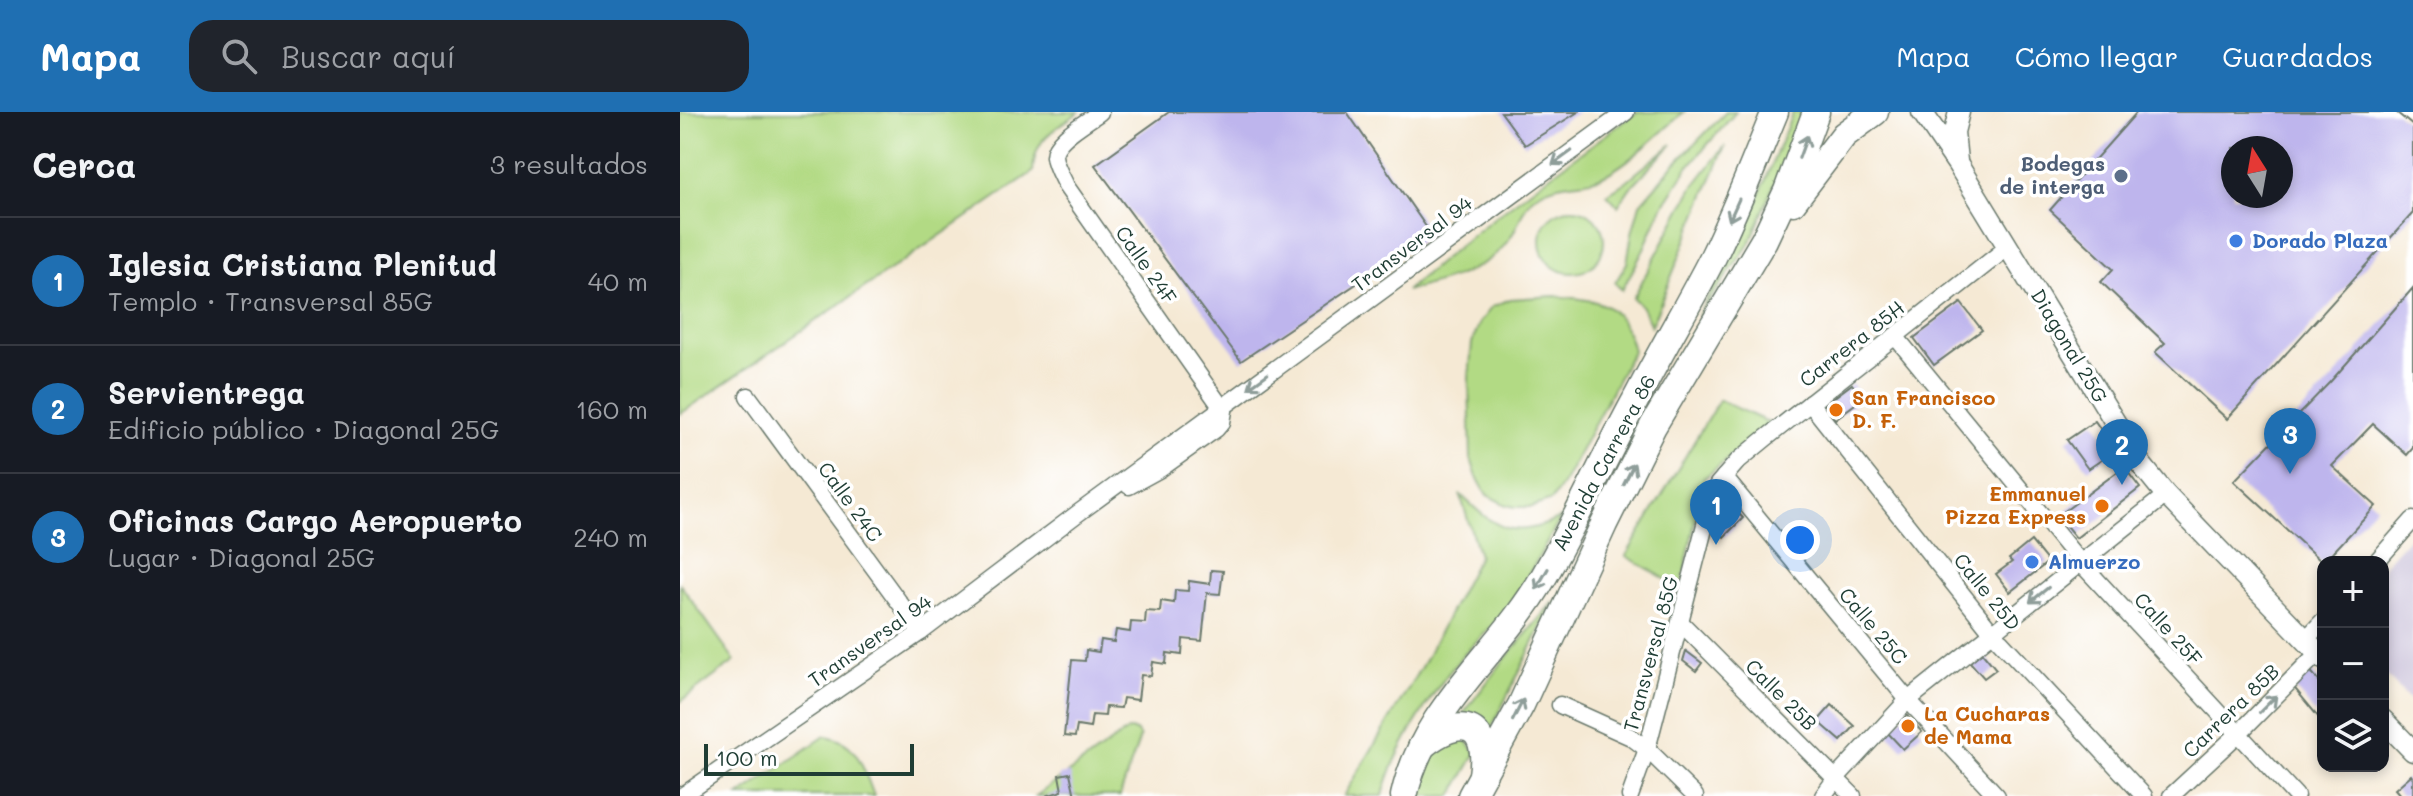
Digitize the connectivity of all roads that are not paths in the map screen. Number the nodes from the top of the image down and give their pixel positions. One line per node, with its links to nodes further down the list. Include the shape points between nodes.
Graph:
1 (1100, 112): 14 (street, Calle 24F, via 1059,142 1055,164)
2 (1626, 112): 14 (street, Transversal 94, one-way to 14)
3 (1775, 112): 29 (main road, Avenida Carrera 86, one-way to 29, via 1714,254 1543,577 1510,627 1461,683)
4 (1816, 112): 9 (main road, Avenida Carrera 86, one-way to 4)
5 (1875, 112): 9 (main road, via 1835,145)
6 (1922, 112): 8 (street, Diagonal 25G)
7 (1959, 112): 8 (street, Diagonal 25G, via 1954,132)
8 (1958, 165): 10 (street, Diagonal 25G)
9 (1764, 240): 33 (main road, Avenida Carrera 86, one-way to 9, via 1521,705 1653,426)
10 (2008, 247): 11 (street, Carrera 85H); 16 (street, Diagonal 25G, via 2140,463)
11 (1895, 336): 13 (street, Carrera 85H); 19 (street, Calle 25F)
12 (748, 396): 22 (street, Calle 24C)
13 (1810, 403): 15 (street, Carrera 85H); 23 (street, Calle 25D)
14 (1222, 406): 22 (street, Transversal 94, via 1222,422 1216,429 1160,469 1077,514)
15 (1724, 477): 20 (street, Transversal 85G, via 1706,521); 25 (street, Calle 25C)
16 (2166, 495): 19 (street); 24 (street, Diagonal 25G)
17 (2413, 520): 18 (street)
18 (2381, 556)
19 (2080, 562): 23 (street, one-way to 23); 28 (street, Calle 25F)
20 (1681, 623): 30 (street, Transversal 85G); 32 (street, Calle 25B)
21 (2321, 628): 24 (street, Carrera 85B)
22 (921, 632): 34 (street, Transversal 94)
23 (1992, 632): 25 (street); 41 (street, Calle 25D)
24 (2315, 651): 28 (street, Carrera 85B, one-way to 24)
25 (1908, 700): 32 (street); 40 (street, Calle 25C)
26 (1560, 705): 30 (street)
27 (2389, 726): 31 (street)
28 (2238, 734): 42 (street, Carrera 85B); 43 (street, Calle 25F)
29 (1419, 748): 33 (main road, via 1455,727 1472,730 1485,754); 35 (main road, Avenida Carrera 86)
30 (1647, 749): 36 (street, Transversal 85G); 37 (street)
31 (2413, 751)
32 (1836, 778): 38 (street); 39 (street, Calle 25B)
33 (1476, 787)
34 (682, 796)
35 (1404, 796)
36 (1630, 796)
37 (1695, 796)
38 (1823, 796)
39 (1853, 796)
40 (1997, 796)
41 (2144, 796)
42 (2171, 796)
43 (2296, 796)

